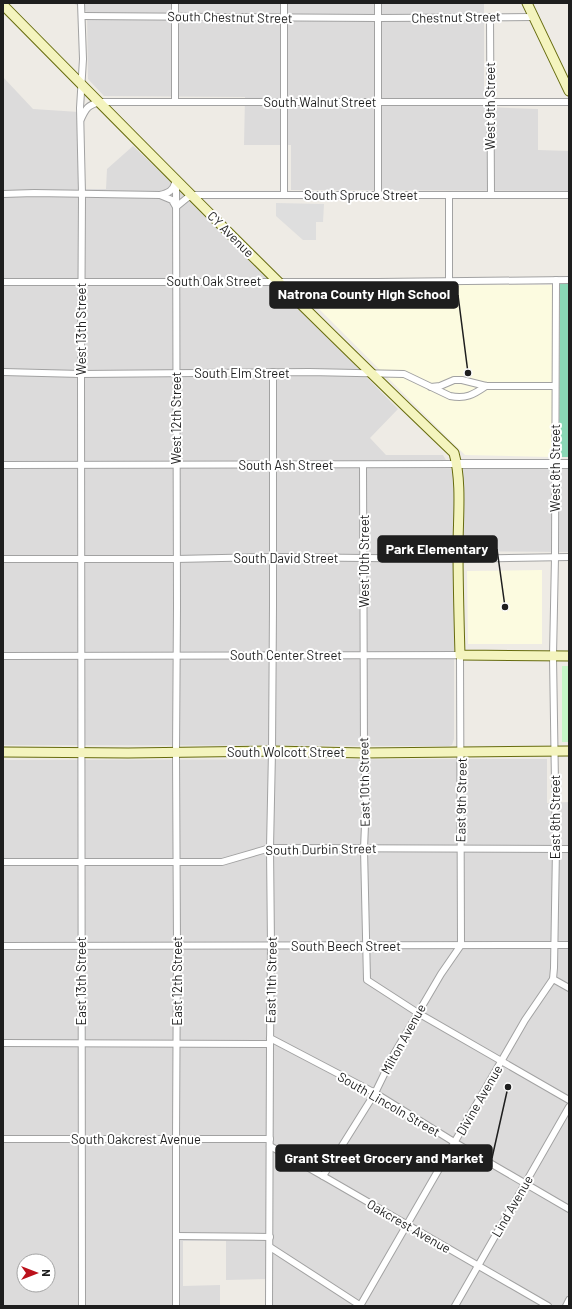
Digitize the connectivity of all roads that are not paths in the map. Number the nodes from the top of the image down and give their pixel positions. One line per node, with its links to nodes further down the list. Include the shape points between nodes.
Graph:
1 (82, 3): 7 (street, West 13th Street)
2 (175, 3): 8 (street)
3 (284, 3): 9 (street)
4 (378, 3): 12 (street)
5 (527, 3): 11 (main road)
6 (3, 5): 13 (main road, CY Avenue)
7 (82, 16): 8 (street, South Chestnut Street); 13 (street, West 13th Street)
8 (175, 16): 9 (street, South Chestnut Street); 15 (street)
9 (284, 17): 12 (street, South Chestnut Street); 20 (street)
10 (490, 17): 11 (street, Chestnut Street); 12 (street, Chestnut Street); 18 (street, West 9th Street)
11 (533, 17): 14 (main road)
12 (378, 18): 17 (street)
13 (82, 85): 16 (main road, CY Avenue); 21 (street, West 13th Street)
14 (569, 91)
15 (175, 101): 16 (street, South Walnut Street); 20 (street, South Walnut Street)
16 (100, 102): 21 (street, via 90,104); 22 (main road, CY Avenue)
17 (378, 102): 18 (street, South Walnut Street); 20 (street, South Walnut Street); 28 (street)
18 (490, 102): 19 (street, South Walnut Street); 30 (street, West 9th Street)
19 (569, 102)
20 (284, 103): 27 (street)
21 (80, 121): 24 (street, West 13th Street)
22 (176, 179): 25 (street, via 174,188); 26 (main road, CY Avenue); 32 (street, West 12th Street)
23 (3, 194): 24 (street)
24 (82, 194): 25 (street); 38 (street, West 13th Street)
25 (160, 195): 32 (street, via 172,200)
26 (193, 195): 27 (street, South Spruce Street); 32 (street); 35 (main road, CY Avenue)
27 (284, 195): 28 (street, South Spruce Street)
28 (378, 195): 29 (street, South Spruce Street)
29 (449, 195): 30 (street, South Spruce Street); 36 (street)
30 (491, 195): 31 (street, South Spruce Street)
31 (569, 195)
32 (176, 207): 39 (street, West 12th Street)
33 (556, 280): 34 (street, South Oak Street); 36 (street, South Oak Street); 46 (street, West 8th Street)
34 (569, 280)
35 (278, 281): 36 (street, South Oak Street); 39 (street, South Oak Street); 43 (main road, CY Avenue)
36 (449, 281)
37 (3, 282): 38 (street, South Oak Street)
38 (81, 282): 39 (street, South Oak Street); 44 (street, West 13th Street)
39 (176, 282): 42 (street, West 12th Street)
40 (3, 372): 44 (street, South Elm Street)
41 (273, 372): 42 (street, South Elm Street); 43 (street, South Elm Street); 54 (street, East 11th Street)
42 (176, 373): 44 (street, South Elm Street); 53 (street, West 12th Street)
43 (371, 373): 47 (street, South Elm Street, via 404,374); 49 (main road, CY Avenue, via 454,453)
44 (81, 374): 48 (street, West 13th Street)
45 (486, 386): 46 (street); 47 (street, via 454,380); 47 (street, South Elm Street, via 471,396 455,397)
46 (555, 386): 50 (street, West 8th Street)
47 (430, 387)
48 (81, 464): 52 (street, South Ash Street); 53 (street, South Ash Street); 60 (street, West 13th Street)
49 (457, 464): 50 (street, South Ash Street); 55 (street, South Ash Street); 63 (main road)
50 (555, 464): 51 (street, South Ash Street); 57 (street, West 8th Street)
51 (569, 464)
52 (3, 465)
53 (176, 465): 54 (street, South Ash Street); 61 (street, West 12th Street)
54 (273, 465): 55 (street, South Ash Street); 56 (street, East 11th Street)
55 (363, 465): 62 (street, West 10th Street)
56 (273, 557): 61 (street, South David Street); 62 (street, South David Street); 64 (street, East 11th Street)
57 (555, 557): 58 (street, South David Street); 63 (street, South David Street); 70 (street, West 8th Street)
58 (569, 557)
59 (3, 559): 60 (street, South David Street)
60 (82, 559): 61 (street, South David Street); 67 (street, West 13th Street)
61 (176, 559): 68 (street, West 12th Street)
62 (364, 559): 63 (street, South David Street); 69 (street, West 10th Street)
63 (458, 559): 65 (main road)
64 (272, 654): 68 (street, South Center Street); 69 (street, South Center Street); 72 (street, East 11th Street)
65 (460, 655): 69 (street, South Center Street); 70 (main road, South Center Street); 76 (street, East 9th Street)
66 (3, 656): 67 (street, South Center Street)
67 (81, 656): 68 (street, South Center Street); 77 (street, East 13th Street)
68 (176, 656): 78 (street, East 12th Street)
69 (364, 656): 79 (street, East 10th Street)
70 (553, 656): 71 (main road, South Center Street); 73 (street, East 8th Street)
71 (569, 656)
72 (272, 751): 78 (main road, South Wolcott Street); 79 (main road, South Wolcott Street); 81 (street, East 11th Street)
73 (555, 751): 74 (main road, South Wolcott Street); 76 (main road, South Wolcott Street); 82 (street, East 8th Street)
74 (569, 751)
75 (3, 752): 77 (main road, South Wolcott Street)
76 (461, 752): 79 (main road, South Wolcott Street); 80 (street, East 9th Street)
77 (82, 753): 78 (main road, South Wolcott Street); 86 (street, East 13th Street)
78 (176, 753): 87 (street, East 12th Street)
79 (364, 753): 83 (street, East 10th Street)
80 (460, 847): 82 (street, South Durbin Street); 83 (street, South Durbin Street); 88 (street, East 9th Street)
81 (270, 848): 83 (street, South Durbin Street); 87 (street, South Durbin Street, via 222,862); 94 (street, East 11th Street)
82 (556, 848): 84 (street, South Durbin Street); 89 (street, East 8th Street)
83 (364, 849): 95 (street, East 10th Street)
84 (569, 849)
85 (3, 862): 86 (street, South Durbin Street)
86 (81, 862): 87 (street, South Durbin Street); 92 (street, East 13th Street)
87 (176, 862): 93 (street, East 12th Street)
88 (461, 945): 89 (street, South Beech Street); 95 (street, South Beech Street); 98 (street, Milton Avenue)
89 (555, 945): 90 (street, South Beech Street); 96 (street, East 8th Street)
90 (569, 945)
91 (3, 946): 92 (street, South Beech Street)
92 (81, 946): 93 (street, South Beech Street); 101 (street, East 13th Street)
93 (178, 946): 94 (street, South Beech Street); 102 (street, East 12th Street)
94 (271, 946): 95 (street, South Beech Street); 99 (street, East 11th Street)
95 (367, 946): 98 (street, East 10th Street, via 367,980)
96 (553, 979): 97 (street); 103 (street, Divine Avenue)
97 (569, 988)
98 (418, 1013): 103 (street); 104 (street, Milton Avenue)
99 (270, 1041): 102 (street, South Lincoln Street); 104 (street, South Lincoln Street); 110 (street, East 11th Street)
100 (3, 1043): 101 (street, South Lincoln Street)
101 (81, 1043): 102 (street, South Lincoln Street); 108 (street, East 13th Street)
102 (177, 1044): 109 (street, East 12th Street)
103 (501, 1062): 105 (street); 111 (street, Divine Avenue)
104 (374, 1093): 111 (street, South Lincoln Street); 113 (street, Milton Avenue)
105 (569, 1100)
106 (569, 1107): 114 (street, Lind Avenue)
107 (3, 1139): 108 (street, South Oakcrest Avenue)
108 (81, 1139): 109 (street, South Oakcrest Avenue); 122 (street, East 13th Street)
109 (176, 1139): 110 (street, South Oakcrest Avenue); 117 (street, East 12th Street)
110 (270, 1139): 112 (street, East 11th Street)
111 (454, 1142): 114 (street, South Lincoln Street); 116 (street, Divine Avenue)
112 (270, 1146): 113 (street, Oakcrest Avenue); 118 (street, East 11th Street)
113 (323, 1176): 116 (street, Oakcrest Avenue)
114 (524, 1184): 115 (street, South Lincoln Street); 120 (street, Lind Avenue)
115 (569, 1209)
116 (407, 1224): 120 (street, Oakcrest Avenue); 125 (street, Divine Avenue)
117 (176, 1236): 118 (street); 123 (street, East 12th Street)
118 (270, 1236): 119 (street, East 11th Street)
119 (270, 1247): 124 (street, East 11th Street); 125 (street)
120 (478, 1265): 126 (street, Lind Avenue); 127 (street, Oakcrest Avenue)
121 (569, 1300): 128 (street)
122 (82, 1306)
123 (176, 1306)
124 (270, 1306)
125 (361, 1306)
126 (455, 1306)
127 (548, 1306)
128 (566, 1306)

